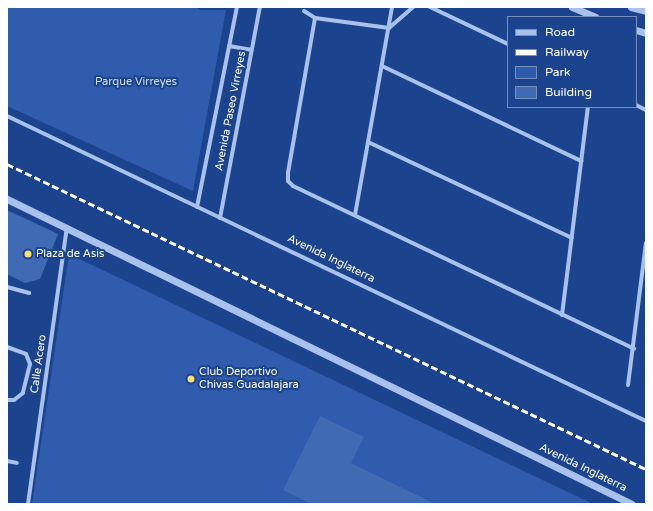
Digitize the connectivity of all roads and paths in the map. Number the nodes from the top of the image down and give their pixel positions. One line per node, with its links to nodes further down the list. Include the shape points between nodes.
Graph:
1 (237, 7): 14 (street, Avenida Paseo Virreyes)
2 (260, 7): 15 (street, Avenida Paseo Virreyes)
3 (392, 7): 12 (street)
4 (413, 7): 12 (street)
5 (430, 7): 13 (street)
6 (572, 7): 10 (street)
7 (631, 7): 9 (street)
8 (304, 11): 11 (street)
9 (646, 11)
10 (594, 16)
11 (315, 18): 12 (street); 25 (street, via 288,181 293,186)
12 (389, 28): 16 (street)
13 (507, 44)
14 (229, 46): 15 (street); 24 (street, Avenida Paseo Virreyes)
15 (252, 50): 26 (street, Avenida Paseo Virreyes)
16 (382, 66): 21 (street); 22 (street)
17 (637, 106): 19 (street)
18 (588, 108): 22 (street)
19 (646, 110)
20 (7, 116): 24 (street, Avenida Inglaterra)
21 (368, 142): 25 (street); 28 (street)
22 (582, 161): 28 (street)
23 (7, 199): 27 (street, Avenida Inglaterra)
24 (198, 207): 26 (street, Avenida Inglaterra)
25 (355, 215): 32 (street)
26 (220, 218): 37 (street, Avenida Inglaterra)
27 (67, 227): 40 (street, Calle Acero); 41 (street, Avenida Inglaterra)
28 (572, 238): 32 (street)
29 (646, 243): 34 (street)
30 (7, 287): 31 (street)
31 (29, 293)
32 (562, 315): 34 (street)
33 (7, 347): 36 (street, via 26,354 30,364 23,393 14,400)
34 (634, 349): 35 (street)
35 (628, 385)
36 (7, 400)
37 (646, 421)
38 (7, 461): 39 (street)
39 (17, 463)
40 (28, 504)
41 (632, 504)

